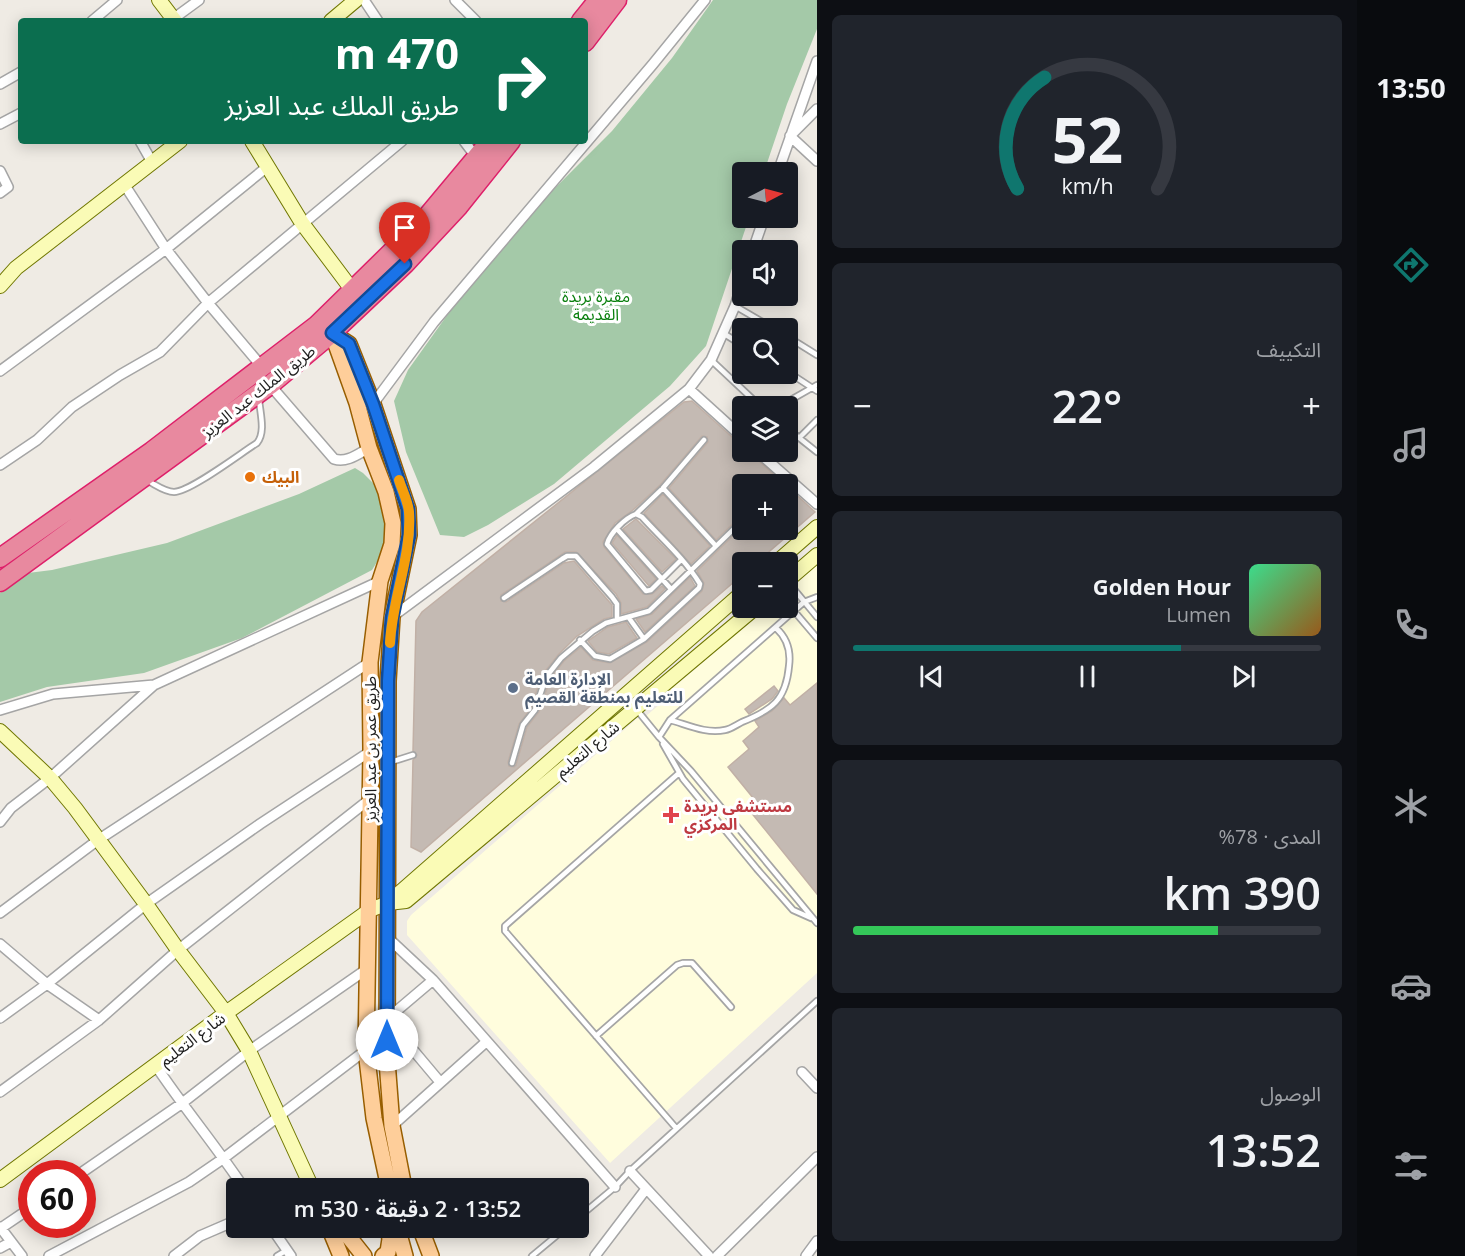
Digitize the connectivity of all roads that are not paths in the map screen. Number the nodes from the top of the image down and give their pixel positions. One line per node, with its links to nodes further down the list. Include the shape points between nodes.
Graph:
1 (117, 0): 10 (street)
2 (159, 0): 11 (street)
3 (199, 0): 12 (street)
4 (356, 0): 13 (street)
5 (364, 0): 14 (street)
6 (454, 0): 15 (street)
7 (598, 0): 16 (highway)
8 (617, 0): 17 (highway)
9 (705, 0): 25 (street)
10 (96, 18)
11 (172, 18)
12 (176, 18)
13 (335, 18)
14 (376, 18)
15 (474, 18)
16 (583, 18)
17 (588, 38)
18 (817, 61): 24 (street)
19 (18, 74): 20 (street)
20 (0, 84)
21 (817, 109): 24 (street)
22 (18, 115): 23 (street)
23 (0, 124)
24 (790, 136): 35 (street); 37 (street)
25 (588, 139)
26 (142, 144): 36 (street)
27 (176, 144): 36 (street)
28 (254, 144): 38 (street)
29 (398, 144): 42 (street)
30 (466, 144): 34 (street)
31 (488, 144): 34 (highway, طريق الملك عبد العزيز)
32 (509, 144): 49 (highway, طريق الملك عبد العزيز, via 405,264)
33 (583, 144): 63 (street, via 434,322)
34 (477, 158): 45 (highway, طريق الملك عبد العزيز, via 424,220)
35 (817, 161)
36 (152, 162): 40 (street)
37 (781, 162)
38 (267, 167): 42 (street); 43 (street)
39 (0, 171): 41 (street, via 8,187)
40 (124, 184): 43 (street); 44 (street, via 16,268)
41 (0, 193)
42 (302, 224): 45 (street); 46 (street)
43 (166, 249): 46 (street); 56 (street)
44 (0, 286)
45 (353, 291): 55 (highway, طريق الملك عبد العزيز, via 318,325)
46 (208, 303): 55 (street); 71 (street, via 160,352 72,407 37,440)
47 (735, 306): 48 (lane); 50 (street)
48 (756, 318)
49 (332, 333): 59 (highway, طريق الملك عبد العزيز); 63 (main road, طريق عمر بن عبد العزيز, via 349,344); 68 (main road, طريق عمر بن عبد العزيز)
50 (723, 333): 51 (lane); 54 (street)
51 (732, 339)
52 (798, 343): 53 (lane)
53 (817, 355)
54 (711, 360): 60 (street); 61 (lane)
55 (263, 368): 84 (highway, طريق الملك عبد العزيز, via 152,452)
56 (0, 371)
57 (798, 378): 58 (lane)
58 (816, 388): 62 (lane)
59 (265, 389): 68 (street, via 334,459 351,458); 73 (highway, طريق الملك عبد العزيز); 73 (lane, via 262,437 257,443 189,488 176,492 164,490)
60 (688, 389): 65 (street); 100 (street, via 594,467)
61 (749, 396)
62 (798, 397)
63 (373, 404): 100 (main road, طريق عمر بن عبد العزيز, via 408,509 409,535)
64 (817, 420): 66 (lane)
65 (732, 428)
66 (799, 438): 69 (lane)
67 (705, 440): 74 (lane)
68 (369, 448): 89 (main road, طريق عمر بن عبد العزيز, via 393,524 392,544)
69 (817, 452)
70 (767, 462): 72 (street)
71 (0, 465)
72 (778, 474)
73 (144, 477): 90 (highway, طريق الملك عبد العزيز)
74 (663, 488): 77 (lane); 81 (lane)
75 (798, 489): 76 (street)
76 (815, 499)
77 (636, 514): 79 (lane); 85 (lane)
78 (817, 527): 82 (street)
79 (617, 529): 88 (lane); 88 (lane, via 607,544 646,591)
80 (732, 531): 81 (lane)
81 (716, 546): 86 (lane)
82 (788, 552)
83 (817, 555): 87 (street)
84 (0, 558)
85 (681, 560): 86 (lane); 88 (lane)
86 (690, 571): 91 (lane); 107 (lane, via 699,588)
87 (798, 572)
88 (663, 579): 91 (lane)
89 (380, 581): 109 (main road, طريق عمر بن عبد العزيز); 110 (street)
90 (0, 582)
91 (671, 589): 101 (lane, via 650,611)
92 (798, 594): 96 (lane)
93 (817, 597): 96 (lane)
94 (504, 598): 104 (lane, via 567,556 576,556 617,604)
95 (732, 601): 131 (street, شارع التعليم)
96 (804, 602): 97 (lane); 99 (lane)
97 (798, 608)
98 (798, 617): 106 (lane)
99 (817, 617)
100 (392, 618): 118 (main road, طريق عمر بن عبد العزيز)
101 (629, 618): 104 (lane); 107 (lane)
102 (742, 618): 111 (street, شارع التعليم)
103 (787, 618): 105 (lane)
104 (617, 619): 108 (lane)
105 (776, 628): 113 (lane); 113 (lane, via 789,647 789,671 784,692 768,710 726,730 694,728)
106 (817, 638)
107 (644, 639): 108 (lane, via 610,659 595,656)
108 (580, 640): 119 (lane, via 546,677 535,710 523,725)
109 (370, 662): 116 (main road, طريق عمر بن عبد العزيز); 128 (street)
110 (154, 686): 112 (street, via 53,694); 122 (street)
111 (636, 708): 115 (lane); 131 (street, شارع التعليم, via 405,901)
112 (0, 710)
113 (670, 720): 115 (lane)
114 (0, 731): 122 (street)
115 (659, 737): 120 (lane); 121 (lane)
116 (371, 751): 124 (main road, طريق عمر بن عبد العزيز); 132 (street)
117 (413, 755): 118 (lane)
118 (389, 763): 131 (main road, طريق عمر بن عبد العزيز)
119 (512, 763)
120 (691, 771): 123 (lane); 125 (lane)
121 (679, 773): 123 (lane); 148 (lane, via 505,926 505,931)
122 (51, 778): 127 (street, via 11,808); 128 (street)
123 (683, 779): 126 (lane)
124 (370, 799): 133 (main road, طريق عمر بن عبد العزيز); 138 (street)
125 (724, 811): 126 (lane); 129 (lane)
126 (715, 818): 130 (lane)
127 (0, 822)
128 (98, 840): 132 (street); 134 (street)
129 (767, 862): 130 (lane); 135 (lane)
130 (757, 869): 135 (lane, via 793,910)
131 (388, 903): 133 (street, شارع التعليم); 136 (main road, طريق عمر بن عبد العزيز)
132 (146, 904): 138 (street); 141 (street)
133 (370, 910): 139 (main road, طريق عمر بن عبد العزيز); 144 (street, شارع التعليم)
134 (0, 913)
135 (816, 919)
136 (387, 937): 140 (street); 147 (main road, طريق عمر بن عبد العزيز)
137 (0, 944): 141 (street)
138 (178, 950): 144 (street); 146 (street)
139 (368, 969): 150 (main road, طريق عمر بن عبد العزيز); 151 (street)
140 (433, 980): 147 (street); 149 (street)
141 (47, 984): 145 (street); 146 (street)
142 (817, 1001): 161 (lane)
143 (731, 1006): 148 (lane, via 692,963 683,963)
144 (226, 1013): 151 (street); 152 (street, شارع التعليم)
145 (0, 1018)
146 (99, 1020): 156 (street)
147 (387, 1020): 154 (street); 160 (main road, طريق عمر بن عبد العزيز)
148 (596, 1036): 161 (lane)
149 (486, 1042): 154 (street); 172 (street)
150 (366, 1050): 158 (street); 159 (main road, طريق عمر بن عبد العزيز)
151 (249, 1052): 157 (street); 158 (street)
152 (156, 1066): 157 (street); 171 (street, شارع التعليم)
153 (802, 1072): 155 (street)
154 (440, 1082): 160 (street)
155 (817, 1088)
156 (0, 1092)
157 (181, 1104): 163 (street); 164 (street)
158 (278, 1116): 163 (street); 167 (street)
159 (374, 1118): 168 (main road); 169 (main road, طريق عمر بن عبد العزيز)
160 (392, 1126): 170 (main road, طريق عمر بن عبد العزيز)
161 (676, 1128): 165 (lane)
162 (817, 1157): 190 (street)
163 (224, 1158): 166 (street); 192 (street, via 189,1182)
164 (96, 1163)
165 (630, 1171): 172 (lane); 173 (street)
166 (237, 1178)
167 (307, 1178)
168 (379, 1178)
169 (387, 1178)
170 (402, 1178)
171 (0, 1180)
172 (615, 1187): 174 (lane)
173 (646, 1189): 202 (street); 203 (street)
174 (589, 1209)
175 (18, 1216): 177 (street)
176 (226, 1225): 193 (street, via 200,1236)
177 (1, 1227): 187 (street)
178 (279, 1238): 189 (street)
179 (334, 1238): 195 (main road)
180 (350, 1238): 196 (main road)
181 (390, 1238): 197 (main road, via 388,1252)
182 (400, 1238): 198 (main road)
183 (416, 1238): 199 (main road)
184 (424, 1238): 200 (main road)
185 (554, 1238): 201 (lane)
186 (817, 1241): 204 (street)
187 (10, 1242): 188 (street); 191 (street)
188 (0, 1248)
189 (289, 1253): 194 (lane)
190 (722, 1254)
191 (22, 1256)
192 (49, 1256)
193 (174, 1256)
194 (277, 1256)
195 (341, 1256)
196 (364, 1256)
197 (383, 1256)
198 (405, 1256)
199 (421, 1256)
200 (431, 1256)
201 (532, 1256)
202 (595, 1256)
203 (709, 1256)
204 (806, 1256)

